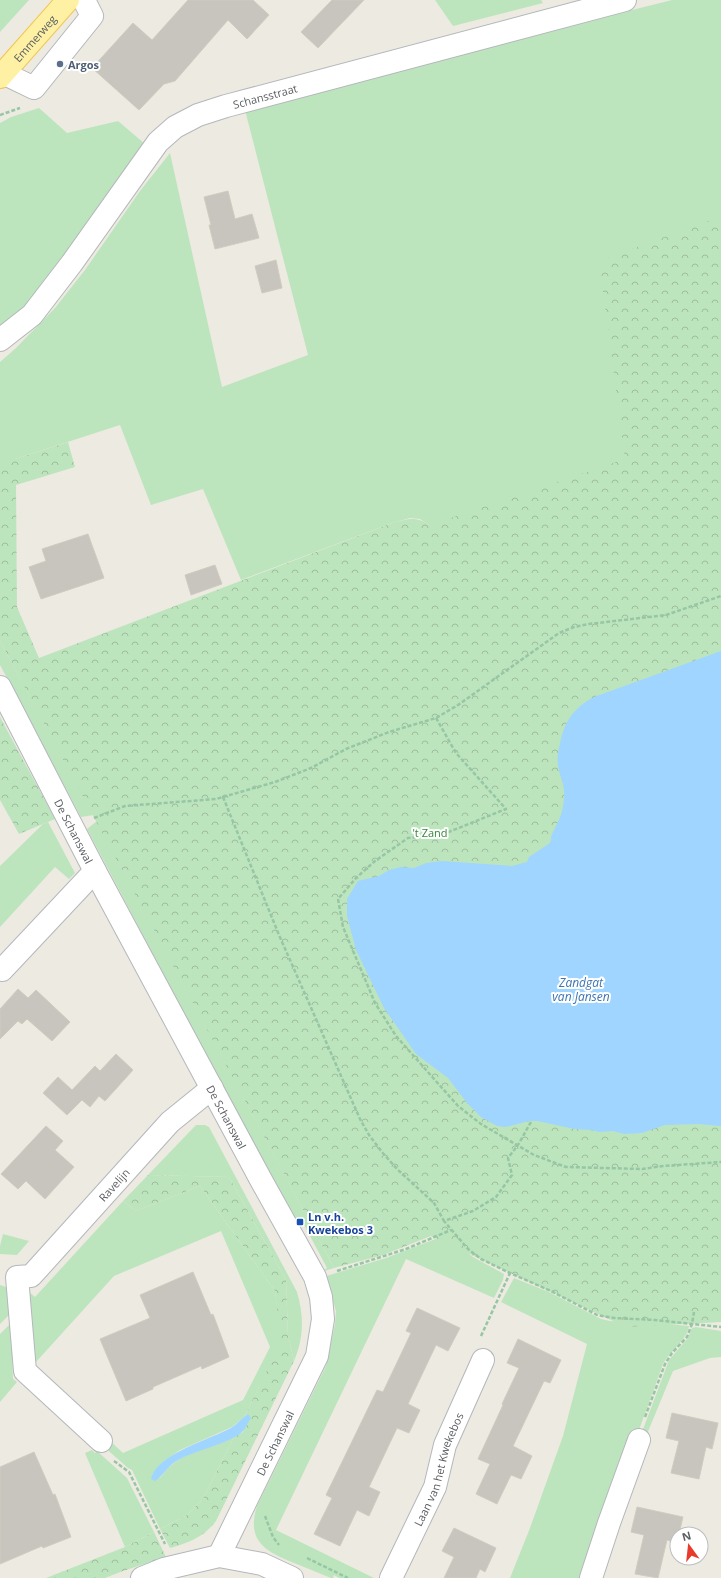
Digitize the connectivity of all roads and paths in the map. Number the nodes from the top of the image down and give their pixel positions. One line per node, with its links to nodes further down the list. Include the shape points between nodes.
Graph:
1 (68, 0): 4 (main road, Emmerweg)
2 (84, 0): 4 (street, via 92,16 34,88)
3 (625, 0): 5 (street, Schansstraat, via 226,106 198,115 174,127 158,142 32,315)
4 (2, 75)
5 (0, 340)
6 (721, 596): 8 (path, via 666,615 589,624 559,633)
7 (0, 687): 10 (street, De Schanswal)
8 (436, 718): 9 (path, via 389,732 346,749 311,768 275,782); 15 (path, via 456,753 506,810 441,835 408,838 374,862 338,899 343,927 375,1002 396,1036 458,1106 481,1124)
9 (223, 797): 10 (path, via 125,806 102,814); 17 (path, via 278,935 360,1119 382,1152 434,1203)
10 (74, 829): 11 (street, De Schanswal)
11 (95, 871): 12 (street, via 2,970); 13 (street, De Schanswal)
12 (0, 968)
13 (212, 1088): 20 (street, Ravelijn, via 170,1122 31,1276); 21 (street, De Schanswal)
14 (531, 1122): 15 (path)
15 (518, 1145): 16 (path, via 534,1155 566,1167 642,1169); 17 (path, via 508,1158 512,1175 496,1197 473,1211)
16 (721, 1162)
17 (444, 1221): 18 (path)
18 (451, 1230): 19 (path, via 481,1259); 21 (path, via 406,1249)
19 (510, 1274): 23 (path, via 551,1290 597,1315); 25 (path, via 476,1346)
20 (8, 1276): 26 (street, Ravelijn, via 25,1371)
21 (315, 1277): 28 (street, De Schanswal, via 323,1307 317,1356)
22 (694, 1312): 23 (path)
23 (692, 1324): 24 (path); 27 (path, via 686,1337 665,1364 642,1424)
24 (721, 1327)
25 (483, 1360): 36 (street, Laan van het Kwekebos, via 445,1445 435,1487)
26 (101, 1440): 30 (path, via 98,1449 129,1472)
27 (639, 1440): 37 (street)
28 (246, 1502): 29 (path, via 266,1517 273,1537); 32 (street, De Schanswal)
29 (280, 1545)
30 (166, 1546)
31 (300, 1555): 35 (path)
32 (219, 1556): 33 (street, via 164,1569); 34 (street, via 262,1564)
33 (142, 1578)
34 (292, 1578)
35 (348, 1578)
36 (391, 1578)
37 (591, 1578)

